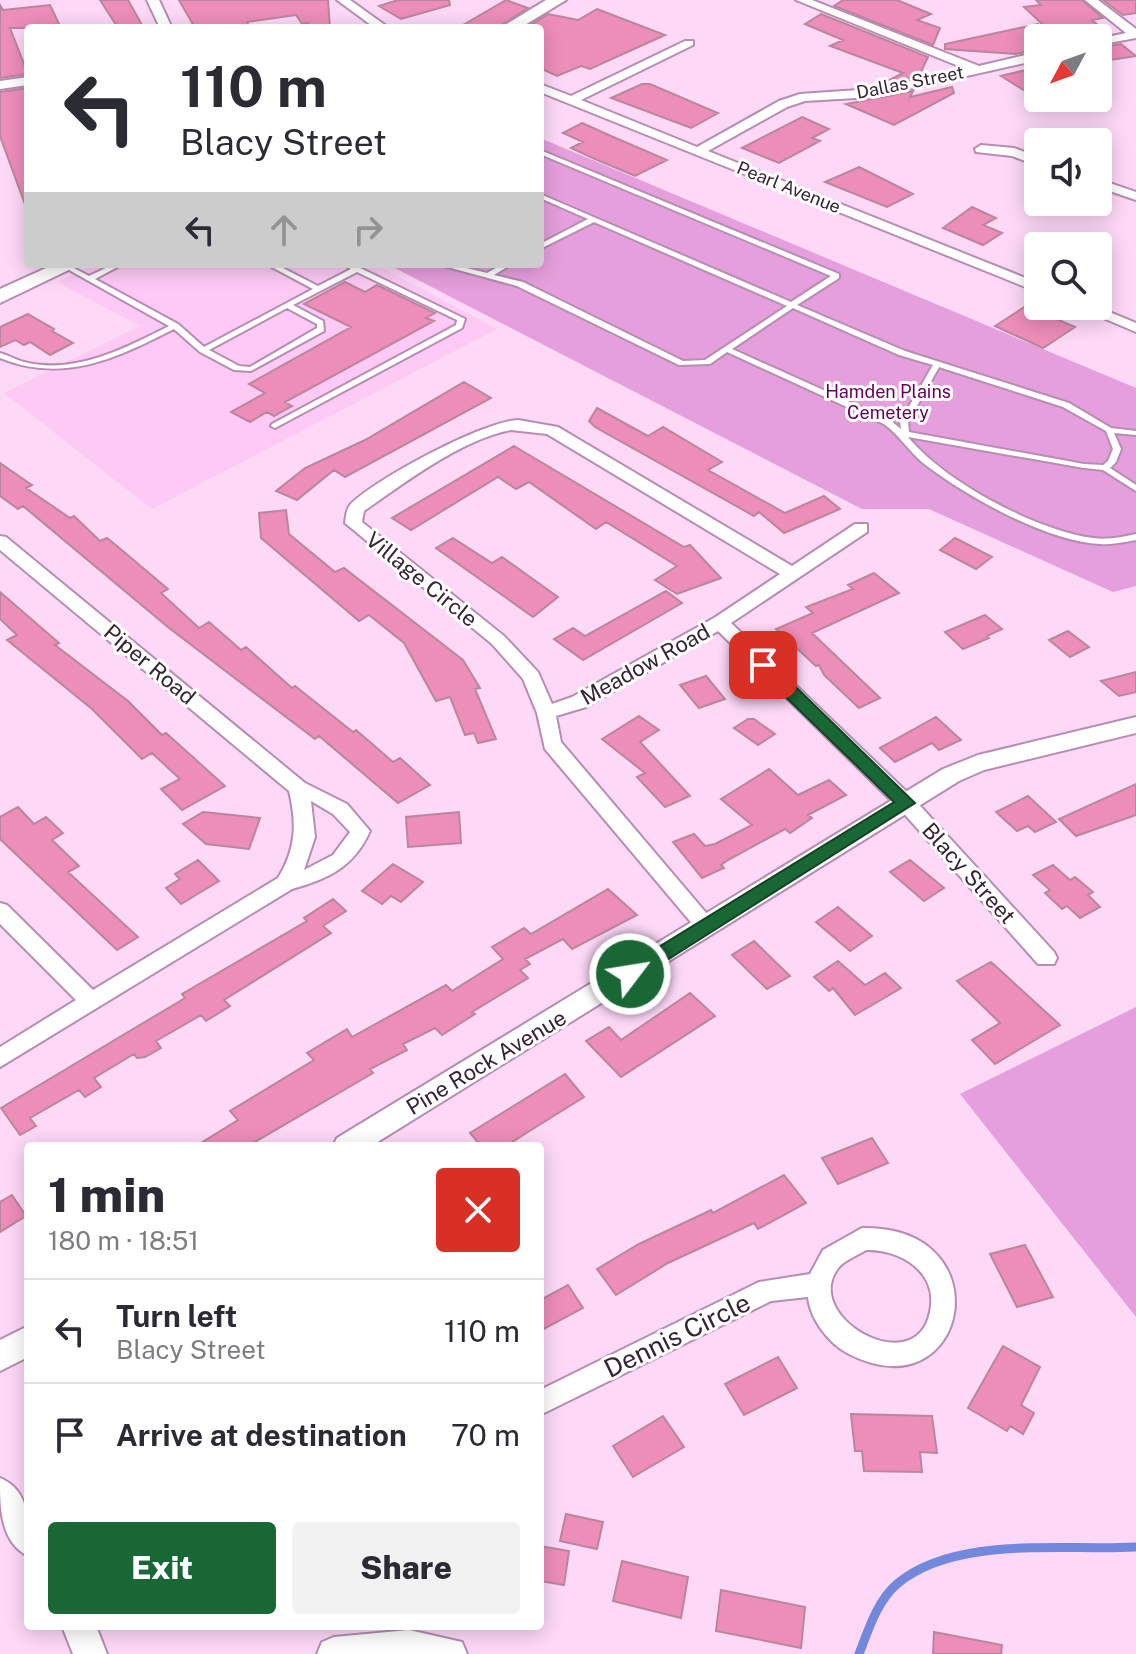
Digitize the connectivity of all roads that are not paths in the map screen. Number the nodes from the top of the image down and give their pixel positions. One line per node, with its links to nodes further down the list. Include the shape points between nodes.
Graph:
1 (153, 0): 6 (street)
2 (343, 0): 7 (street)
3 (558, 0): 8 (main road)
4 (805, 0): 13 (street)
5 (1091, 0): 9 (street)
6 (164, 24)
7 (377, 24)
8 (515, 24)
9 (1135, 35): 10 (street)
10 (1112, 39)
11 (689, 43): 17 (street)
12 (1024, 59): 13 (street, Dallas Street)
13 (977, 69): 19 (street, Dallas Street, via 873,93 804,97)
14 (24, 82): 15 (street)
15 (0, 85)
16 (544, 90): 17 (street, Pearl Avenue)
17 (572, 100): 19 (street, Pearl Avenue)
18 (981, 149): 21 (street)
19 (699, 151): 36 (street, Pearl Avenue)
20 (544, 154): 40 (lane, via 836,276)
21 (1024, 156)
22 (1112, 188): 23 (street)
23 (1136, 196)
24 (544, 198): 25 (lane)
25 (594, 219): 26 (lane); 40 (lane)
26 (544, 245)
27 (61, 268): 38 (main road)
28 (73, 268): 35 (lane)
29 (111, 268): 35 (lane)
30 (278, 268): 37 (lane)
31 (457, 268): 34 (lane)
32 (501, 268): 34 (lane)
33 (357, 269): 37 (lane); 48 (lane, via 461,319 459,326)
34 (487, 276): 44 (lane, via 549,297 682,363 707,362)
35 (89, 279): 42 (lane)
36 (1024, 282)
37 (318, 289): 39 (lane)
38 (4, 290)
39 (287, 305): 45 (lane); 45 (lane, via 320,323 321,329 251,369 237,368)
40 (793, 306): 44 (lane); 47 (lane)
41 (1112, 318): 43 (street)
42 (175, 326): 45 (lane); 46 (lane, via 102,359 18,365)
43 (1136, 328)
44 (726, 349): 51 (lane)
45 (203, 350)
46 (0, 355)
47 (936, 366): 49 (lane, via 1047,397); 51 (lane, via 904,422)
48 (275, 426)
49 (1109, 430): 50 (lane); 52 (lane, via 1117,449)
50 (1136, 433)
51 (905, 434): 52 (lane); 55 (lane, via 945,477 1032,522 1097,542)
52 (1105, 468): 53 (lane)
53 (1136, 489)
54 (861, 528): 57 (street, Meadow Road)
55 (1136, 537)
56 (0, 541): 61 (street, Piper Road)
57 (791, 573): 58 (street, Meadow Road); 59 (street, Village Circle, via 552,430 526,424 485,433 356,509 353,523 498,640 531,676)
58 (720, 622): 59 (street, Meadow Road, via 579,702); 62 (street, Blacy Street)
59 (546, 713): 65 (street, Village Circle, via 552,744)
60 (1136, 725): 62 (street, Pine Rock Avenue, via 978,763)
61 (298, 788): 63 (street, via 307,820 301,861); 63 (street, Piper Road, via 333,801 360,831 340,861)
62 (906, 803): 65 (street, Pine Rock Avenue); 66 (street, Blacy Street)
63 (285, 883): 67 (street, Piper Road)
64 (0, 911): 67 (street)
65 (707, 927): 69 (street, Pine Rock Avenue)
66 (1046, 958)
67 (92, 1002): 68 (street, Piper Road)
68 (0, 1058)
69 (354, 1142)
70 (819, 1284): 70 (street, via 821,1306 833,1328 853,1344 903,1354 925,1344 941,1328 946,1306 943,1283 930,1263 886,1239 862,1239 841,1248 825,1263); 73 (street, Dennis Circle, via 768,1290)
71 (24, 1342): 72 (street)
72 (0, 1357)
73 (544, 1401)
74 (0, 1494): 75 (street)
75 (24, 1533)
76 (81, 1630): 78 (street)
77 (410, 1636): 79 (street); 80 (street)
78 (90, 1654)
79 (334, 1654)
80 (450, 1654)

